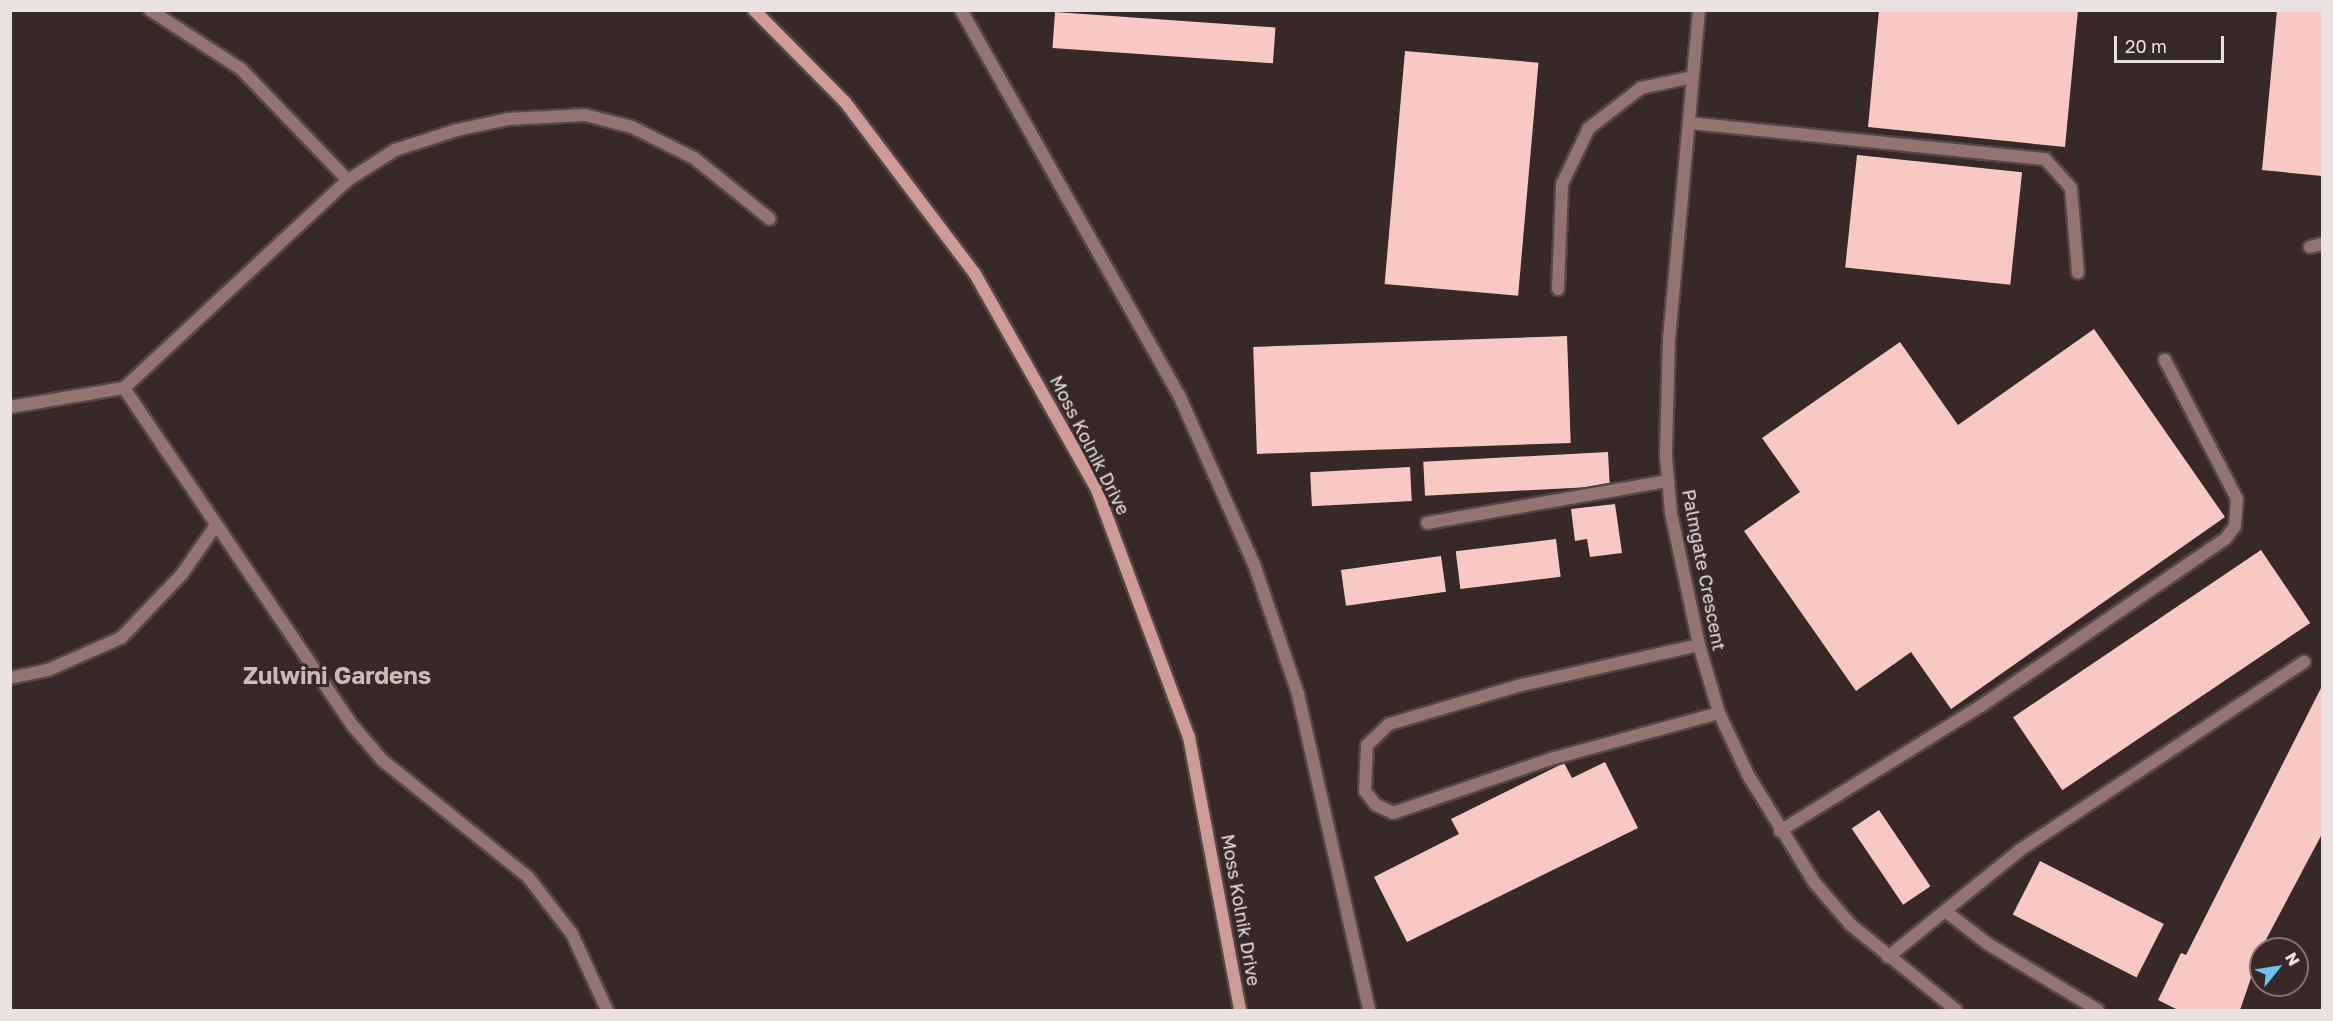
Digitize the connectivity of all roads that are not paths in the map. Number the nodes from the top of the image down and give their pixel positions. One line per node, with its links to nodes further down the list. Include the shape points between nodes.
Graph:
1 (150, 10): 7 (street, via 241,69)
2 (754, 10): 27 (main road, Moss Kolnik Drive, via 845,102 975,274 1056,409 1097,490 1189,738)
3 (961, 10): 28 (street, via 1179,395 1254,564 1298,694)
4 (1699, 10): 5 (street, Palmgate Crescent)
5 (1693, 77): 6 (street, Palmgate Crescent); 12 (street, via 1641,88 1589,128 1562,184)
6 (1689, 123): 11 (street, via 2045,159 2071,188); 16 (street, Palmgate Crescent, via 1669,338)
7 (348, 180): 8 (street, via 395,150 457,130 508,119 585,115 632,127 694,158); 14 (street)
8 (770, 219)
9 (2322, 244): 10 (street)
10 (2310, 247)
11 (2078, 273)
12 (1558, 289)
13 (2165, 360): 23 (street, via 2237,499 2235,526 2226,538 1982,706)
14 (124, 388): 15 (street); 18 (street)
15 (10, 407)
16 (1668, 481): 17 (street); 19 (street, Palmgate Crescent)
17 (1427, 523)
18 (216, 525): 21 (street, via 182,574 121,638 48,670); 26 (street, via 329,694 382,760 528,877 554,907)
19 (1699, 645): 22 (street, Palmgate Crescent); 22 (street, via 1521,685 1389,724 1366,745 1365,790 1376,805 1393,813 1561,756)
20 (2304, 662): 24 (street, via 2020,850)
21 (10, 678)
22 (1719, 713): 23 (street, Palmgate Crescent)
23 (1780, 831): 25 (street, Palmgate Crescent, via 1814,882)
24 (1946, 910): 25 (street); 30 (street, via 1988,945)
25 (1888, 957): 29 (street, Palmgate Crescent)
26 (607, 1011)
27 (1240, 1011)
28 (1370, 1011)
29 (1956, 1011)
30 (2098, 1011)

